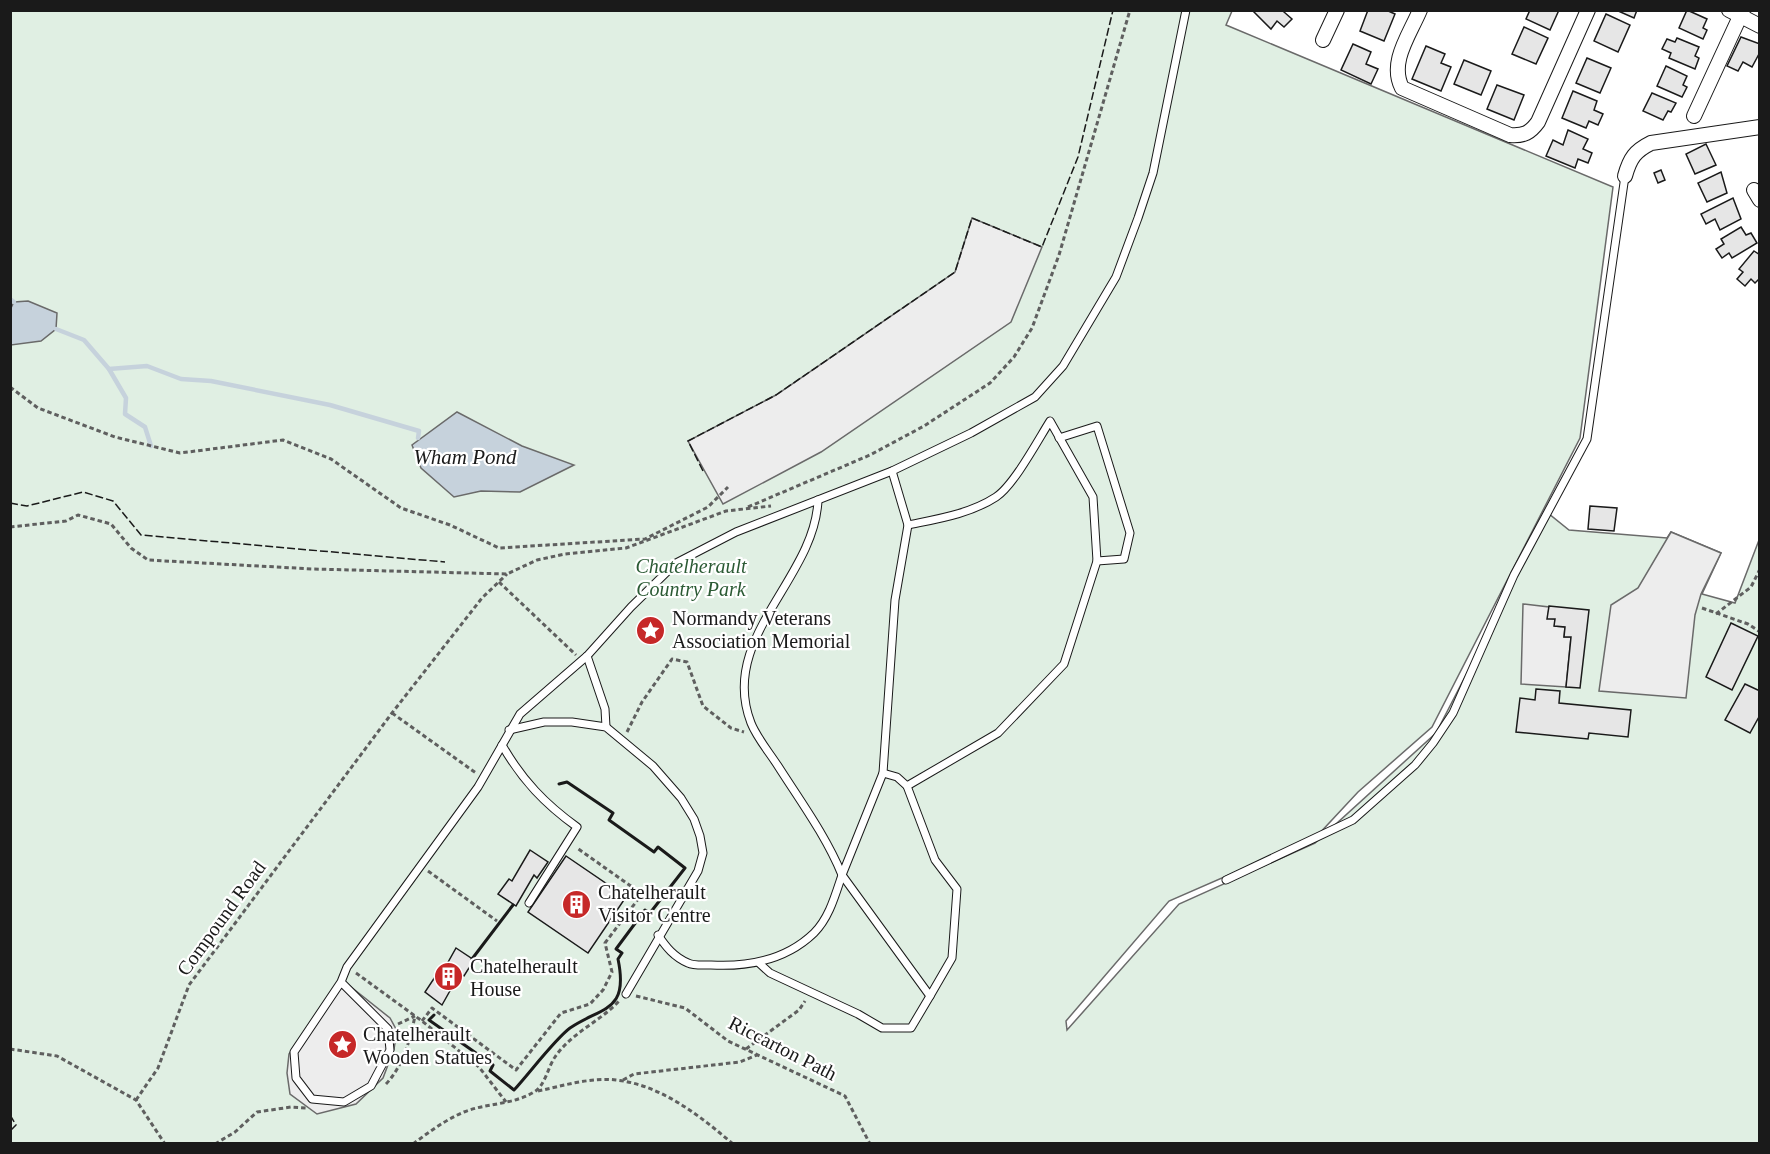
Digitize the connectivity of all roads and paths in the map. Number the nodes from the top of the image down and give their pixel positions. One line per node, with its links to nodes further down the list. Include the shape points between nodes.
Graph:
1 (1130, 10): 21 (path, via 1082,183 1032,328 1014,357 990,382 924,426 870,455 744,509 726,511 626,548 565,554)
2 (1186, 10): 14 (lane, via 1153,172 1116,277 1063,366 1035,397)
3 (1337, 10): 8 (street)
4 (1420, 10): 5 (street, via 1396,65 1402,88 1510,135 1521,136 1532,131 1538,122)
5 (1588, 10)
6 (1737, 12): 7 (street); 9 (street)
7 (1760, 26)
8 (1323, 40)
9 (1694, 116)
10 (1760, 127): 11 (street, via 1651,143 1638,149 1629,160)
11 (1625, 176): 40 (lane, via 1587,439 1514,575 1453,713 1415,765 1353,820)
12 (10, 387): 15 (path, via 38,408 115,437 180,453 282,440 331,459 401,508 499,548 645,539 708,507)
13 (1059, 438): 17 (lane, via 1050,421 998,497 958,514); 19 (lane, via 1093,497); 19 (lane, via 1097,426 1130,533 1124,559)
14 (892, 471): 16 (lane); 17 (lane)
15 (728, 487)
16 (818, 500): 26 (lane, via 736,532 676,563); 31 (lane, via 810,538 759,628 746,668 745,697)
17 (908, 525): 35 (lane, via 895,600)
18 (10, 527): 21 (path, via 66,521 78,514 111,524 131,548 148,560 313,569)
19 (1097, 561): 36 (lane, via 1064,664 998,733)
20 (1760, 568): 24 (path, via 1751,587)
21 (507, 573): 22 (path, Compound Road)
22 (499, 582): 27 (path); 28 (path, Compound Road, via 482,598)
23 (1702, 608): 24 (path)
24 (1716, 614): 25 (path, via 1748,624)
25 (1760, 633)
26 (587, 656): 29 (lane, via 605,709); 30 (lane, via 520,714)
27 (578, 657)
28 (392, 713): 34 (path); 58 (path, Compound Road, via 189,986 158,1068)
29 (606, 728): 30 (lane, via 544,722); 32 (lane)
30 (509, 730): 33 (lane)
31 (760, 738): 32 (path, via 731,728 703,706 687,662 672,659 642,702); 39 (lane, via 831,847)
32 (623, 742): 43 (lane, via 666,779 694,819 700,836 703,853 698,871)
33 (502, 745): 37 (lane, via 518,772 548,806 577,827); 38 (lane, via 478,787)
34 (467, 768)
35 (883, 773): 36 (lane, via 897,777); 39 (lane)
36 (907, 786): 49 (lane, via 935,860 957,889 951,958)
37 (568, 842): 41 (lane); 51 (path, via 642,894 604,943 612,972 603,990 590,1004 561,1013 516,1070 432,1008)
38 (420, 865): 42 (path); 45 (lane)
39 (842, 876): 44 (lane, via 830,911 814,933); 49 (lane)
40 (1226, 880)
41 (529, 903)
42 (497, 921)
43 (658, 935): 44 (lane, via 669,952 690,964); 48 (lane)
44 (759, 963): 47 (lane, via 770,973)
45 (347, 967): 46 (lane); 50 (path)
46 (341, 982): 52 (lane); 52 (lane, via 294,1052 296,1078 312,1099 344,1102 371,1086 390,1050)
47 (811, 992): 49 (lane, via 882,1028 911,1028); 54 (path, via 799,1010)
48 (626, 994): 54 (path, Riccarton Path, via 685,1008 728,1041); 57 (path, via 575,1034 554,1058)
49 (930, 996)
50 (415, 1016): 51 (path); 52 (path)
51 (422, 1021): 59 (path, via 479,1067)
52 (388, 1029)
53 (10, 1049): 58 (path, via 57,1056)
54 (746, 1049): 55 (path, Riccarton Path)
55 (758, 1055): 56 (path, via 740,1062 634,1074); 63 (path, Riccarton Path, via 845,1096)
56 (621, 1081): 57 (path, via 587,1081); 62 (path, via 641,1084 667,1096)
57 (538, 1090): 59 (path)
58 (136, 1100): 60 (path)
59 (506, 1102): 61 (path, via 465,1112)
60 (165, 1143)
61 (413, 1143)
62 (733, 1143)
63 (870, 1143)

